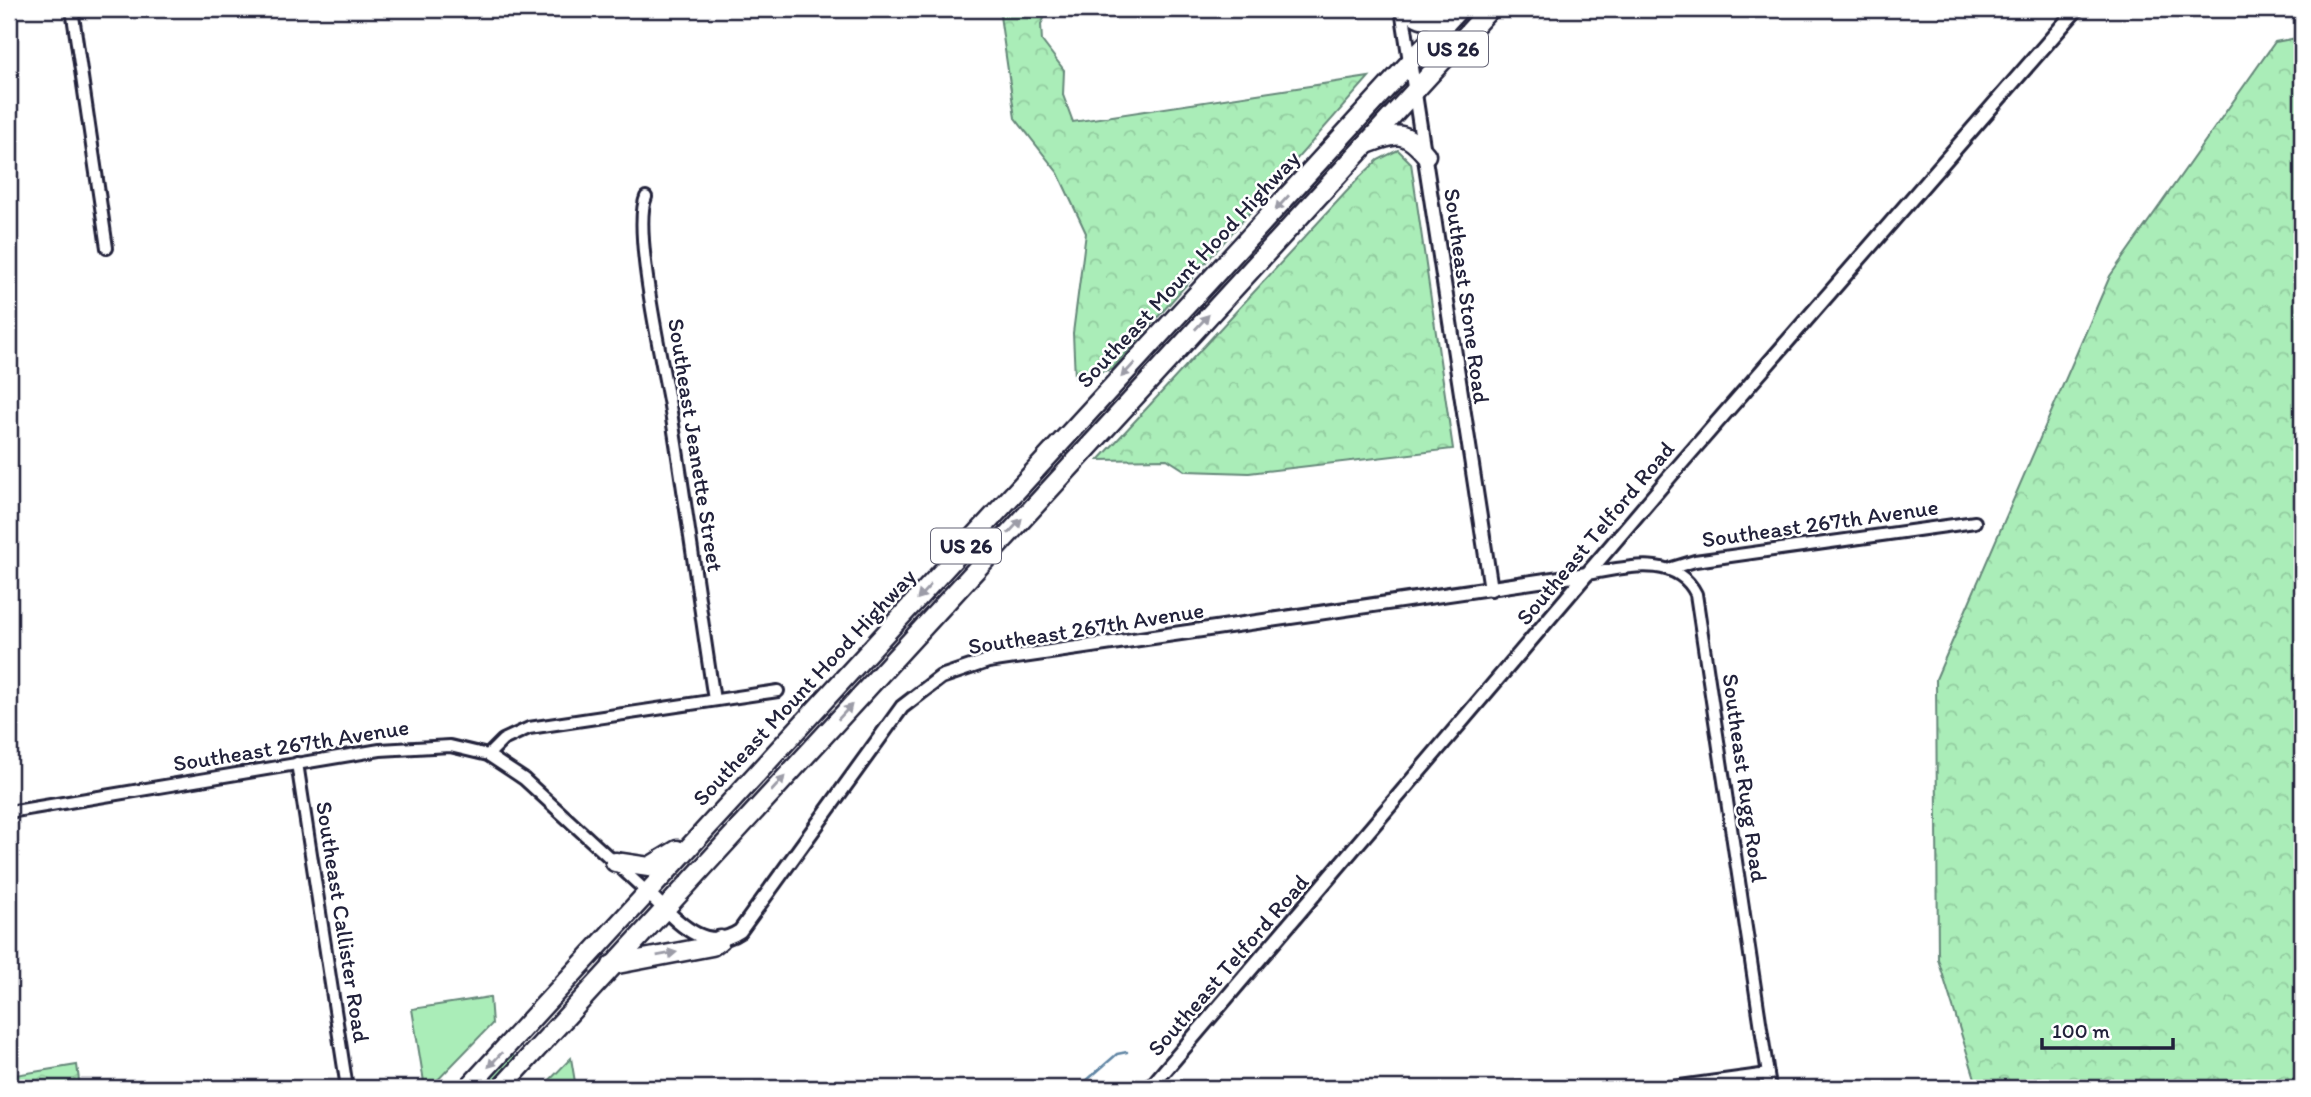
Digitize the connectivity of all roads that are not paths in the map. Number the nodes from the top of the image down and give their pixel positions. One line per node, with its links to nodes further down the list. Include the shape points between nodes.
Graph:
1 (72, 9): 13 (street)
2 (1402, 9): 8 (street, Southeast Stone Road)
3 (1409, 9): 7 (highway, via 1431,20)
4 (1476, 9): 8 (highway)
5 (1490, 9): 8 (highway, Southeast Mount Hood Highway / US 26)
6 (2077, 9): 16 (street, Southeast Telford Road)
7 (1458, 10): 8 (highway, Southeast Mount Hood Highway / US 26)
8 (1413, 76): 9 (highway, Southeast Mount Hood Highway / US 26); 10 (street, Southeast Stone Road); 12 (highway, via 1332,161 1311,190); 21 (highway, Southeast Mount Hood Highway / US 26, one-way to 21)
9 (1364, 146): 10 (highway, via 1401,135 1413,139); 12 (highway, Southeast Mount Hood Highway / US 26)
10 (1426, 155): 17 (street, Southeast Stone Road)
11 (646, 197): 19 (street, Southeast Jeanette Street, via 642,224 657,340)
12 (1303, 211): 27 (highway, Southeast Mount Hood Highway / US 26, one-way to 12)
13 (107, 248)
14 (1975, 523): 15 (street, Southeast 267th Avenue, via 1695,561)
15 (1672, 568): 16 (street); 31 (street, Southeast Rugg Road, via 1686,578 1699,604)
16 (1587, 574): 17 (street, Southeast 267th Avenue); 35 (street, Southeast Telford Road)
17 (1490, 589): 28 (street, Southeast 267th Avenue, via 988,661 957,670 928,685 894,717 751,919)
18 (778, 691): 19 (street)
19 (714, 700): 20 (street, via 529,728 503,740)
20 (488, 755): 22 (street, Southeast 267th Avenue, via 450,746 414,746); 25 (street, via 524,779)
21 (770, 760): 24 (highway, Southeast Mount Hood Highway / US 26); 27 (highway, via 744,808 669,890)
22 (297, 763): 23 (street, Southeast 267th Avenue); 32 (street, Southeast Callister Road)
23 (9, 812)
24 (710, 824): 25 (highway, via 655,865 639,868); 26 (highway, Southeast Mount Hood Highway / US 26)
25 (615, 862): 26 (street)
26 (648, 893): 27 (street); 30 (highway, via 644,912 574,988); 33 (highway, Southeast Mount Hood Highway / US 26, one-way to 33)
27 (665, 909): 28 (street, via 692,932); 29 (highway, Southeast Mount Hood Highway / US 26)
28 (720, 940): 29 (highway, one-way to 28, via 712,946)
29 (611, 965): 30 (highway, Southeast Mount Hood Highway / US 26)
30 (545, 1037): 34 (highway, Southeast Mount Hood Highway / US 26)
31 (1768, 1074): 36 (street); 37 (street, Southeast Rugg Road)
32 (347, 1088)
33 (468, 1088)
34 (501, 1088)
35 (1150, 1088)
36 (1665, 1088)
37 (1770, 1088)

